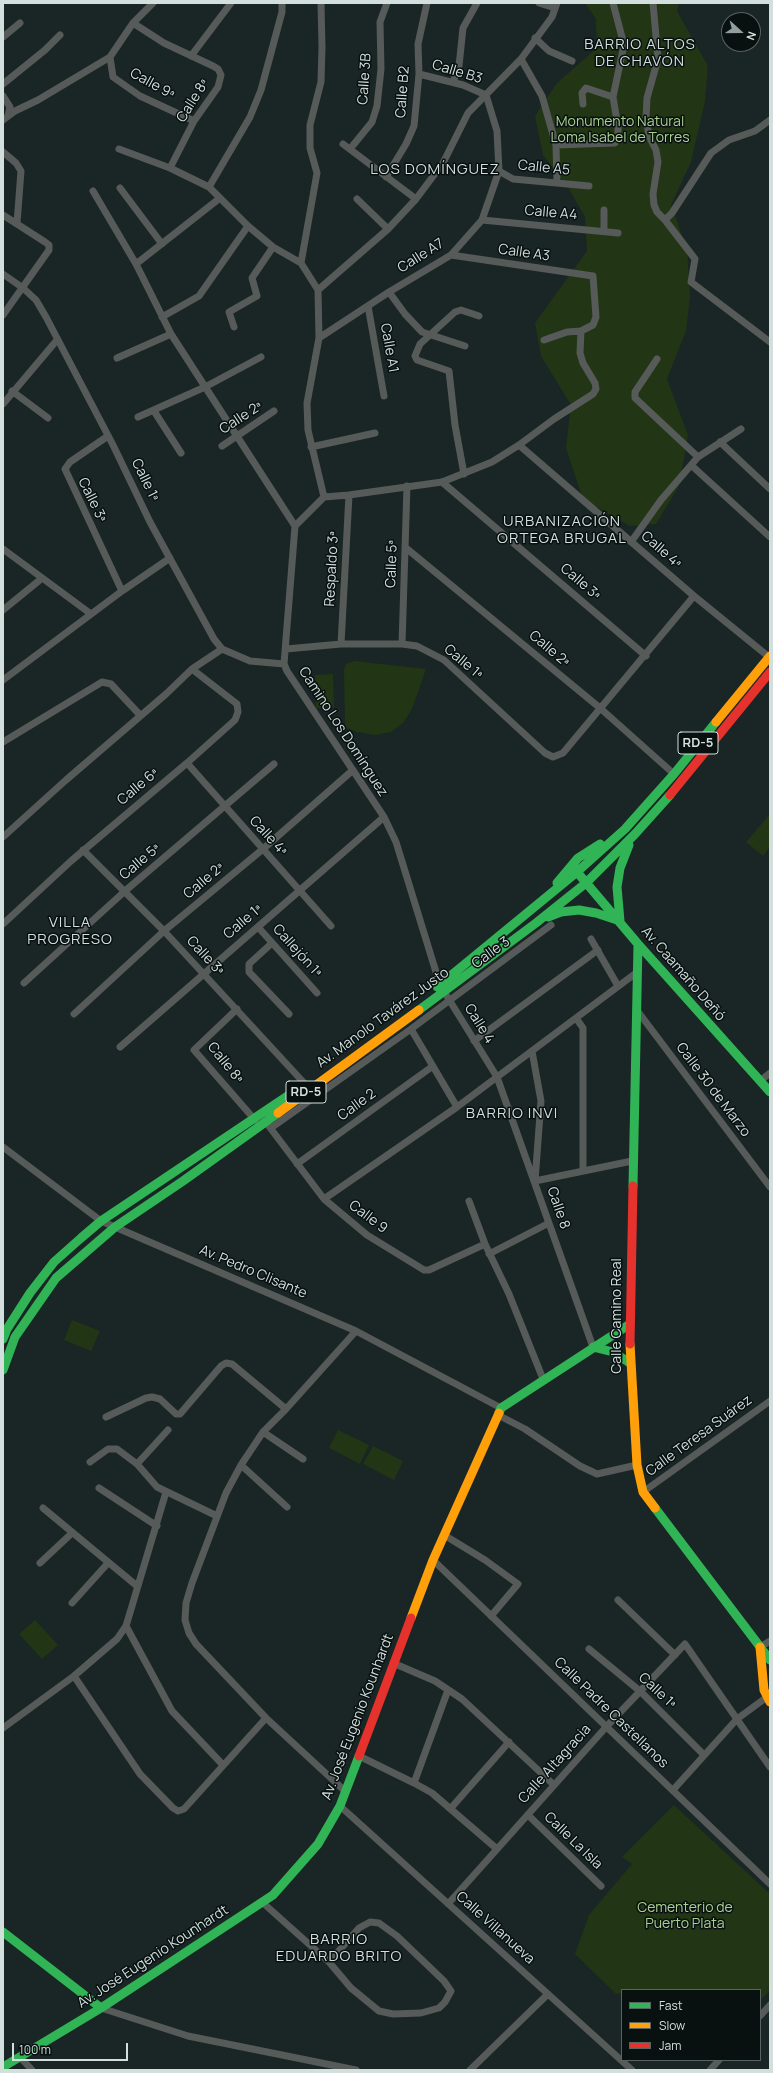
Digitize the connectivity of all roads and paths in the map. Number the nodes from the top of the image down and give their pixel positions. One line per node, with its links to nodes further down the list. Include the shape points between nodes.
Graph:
1 (153, 3): 13 (street)
2 (231, 3): 17 (street)
3 (282, 3): 41 (street, via 282,12 261,90 250,117)
4 (321, 3): 59 (street, via 321,82 310,125 310,148 317,173)
5 (387, 3): 33 (street, Calle 3B, via 380,22 381,69 377,106 372,122)
6 (427, 3): 21 (street, Calle B2, via 418,44)
7 (477, 3): 22 (street, via 463,28 460,60)
8 (539, 3): 11 (street)
9 (613, 3): 26 (street, via 624,45)
10 (653, 3): 50 (street, via 658,59 647,98 646,118 658,162 653,194 654,205)
11 (556, 6): 16 (street, via 552,17)
12 (20, 23): 15 (street)
13 (134, 23): 17 (street, Calle 8ª, via 164,43); 18 (street)
14 (60, 35): 23 (street)
15 (3, 37)
16 (535, 38): 19 (street); 20 (street, via 549,51)
17 (191, 56): 30 (street, Calle 8ª, via 218,69 221,75 218,87)
18 (110, 57): 28 (street); 30 (street, Calle 9ª, via 113,77 140,96)
19 (520, 59): 24 (street); 32 (street, via 542,96)
20 (572, 61)
21 (419, 74): 22 (street, Calle B3); 38 (street, Calle B2, via 414,126)
22 (453, 82): 24 (street, Calle B3)
23 (3, 84)
24 (486, 95): 37 (street, Calle A7, via 496,131); 46 (street, via 468,113 443,163)
25 (3, 96): 28 (street, via 10,107)
26 (612, 97): 27 (street, via 586,88 582,94); 32 (street, via 618,127 618,140 615,143)
27 (583, 104)
28 (5, 118)
29 (770, 120): 50 (street, via 755,131 729,140 711,153)
30 (194, 121): 36 (street, Calle 8ª)
31 (343, 144): 33 (street)
32 (556, 145): 39 (street)
33 (350, 149): 38 (street)
34 (119, 150): 36 (street)
35 (3, 152): 51 (street, via 21,171)
36 (170, 168): 41 (street)
37 (499, 171): 39 (street, Calle A5, via 514,179); 49 (street, Calle A7)
38 (386, 177): 46 (street)
39 (556, 183): 40 (street, Calle A5)
40 (589, 186)
41 (209, 187): 44 (street)
42 (120, 188): 56 (street)
43 (93, 191): 60 (street)
44 (220, 198): 52 (street); 56 (street)
45 (357, 200): 53 (street)
46 (416, 200): 53 (street)
47 (604, 210): 54 (street)
48 (3, 215): 51 (street)
49 (482, 220): 54 (street, Calle A4); 58 (street, Calle A7)
50 (665, 220): 76 (street, via 695,259 691,282)
51 (17, 224): 62 (street, via 49,245 49,250)
52 (248, 226): 57 (street); 68 (street, via 199,296)
53 (388, 229): 63 (street)
54 (604, 232): 55 (street, Calle A4)
55 (618, 233)
56 (162, 244): 60 (street)
57 (273, 247): 59 (street); 69 (street, via 252,278 257,296 229,312)
58 (451, 255): 64 (street, Calle A7); 70 (street, Calle A3, via 593,276 596,317 593,325)
59 (301, 263): 63 (street)
60 (136, 264): 68 (street)
61 (3, 274): 62 (street, Calle 1ª)
62 (23, 288): 66 (street); 74 (street, Calle 1ª, via 36,300)
63 (318, 290): 73 (street)
64 (389, 292): 65 (street, Calle A7); 72 (street, via 422,332)
65 (368, 306): 73 (street, Calle A7); 83 (street, Calle A1)
66 (3, 315)
67 (479, 316): 72 (street, via 460,310)
68 (162, 317): 71 (street)
69 (234, 327)
70 (581, 331): 75 (street, via 567,332); 94 (street, via 580,353 596,389 593,394)
71 (170, 334): 79 (street); 81 (street)
72 (429, 334): 77 (street); 100 (street, via 420,344 416,359 449,371)
73 (319, 338): 96 (street, via 307,404)
74 (57, 340): 82 (street); 91 (street, Calle 1ª)
75 (544, 340)
76 (770, 342)
77 (465, 346)
78 (261, 357): 81 (street)
79 (117, 358)
80 (657, 359): 98 (street, via 635,392 635,398)
81 (205, 387): 85 (street); 92 (street)
82 (12, 391): 84 (street); 88 (street)
83 (384, 396)
84 (3, 404)
85 (154, 411): 87 (street); 97 (street)
86 (274, 411): 92 (street, Calle 2ª)
87 (138, 417)
88 (48, 418)
89 (741, 428): 93 (street)
90 (375, 433): 96 (street)
91 (108, 436): 111 (street, Calle 1ª); 113 (street, Calle 3ª, via 70,462 65,470)
92 (237, 437): 95 (street, Calle 2ª); 106 (street)
93 (720, 442): 98 (street); 103 (street)
94 (519, 445): 100 (street, via 492,462); 108 (street, Calle 4ª)
95 (222, 446)
96 (311, 446): 105 (street)
97 (181, 453)
98 (698, 456): 99 (street)
99 (691, 465): 107 (street); 108 (street, via 661,500)
100 (464, 474): 101 (street)
101 (442, 482): 102 (street); 121 (street, Calle 3ª)
102 (407, 486): 104 (street); 109 (street, Calle 5ª)
103 (770, 489)
104 (350, 495): 105 (street); 117 (street, Respaldo 3ª)
105 (324, 497): 106 (street)
106 (295, 526): 120 (street, Camino Los Domínguez)
107 (770, 537)
108 (631, 542): 114 (street, Calle 4ª)
109 (406, 548): 118 (street, Calle 5ª); 127 (street, Calle 2ª)
110 (3, 549): 112 (street)
111 (170, 558): 113 (street); 119 (street, Calle 1ª)
112 (40, 579): 115 (street); 116 (street)
113 (122, 591): 116 (street)
114 (694, 596): 121 (street); 122 (street, Calle 4ª)
115 (3, 610)
116 (91, 614): 126 (street)
117 (341, 644): 118 (street, Calle 1ª); 120 (street, Calle 1ª)
118 (402, 644): 127 (street, Calle 1ª, via 424,649 444,660 545,753 553,757 563,752)
119 (222, 649): 123 (street, via 250,661); 124 (street)
120 (286, 649): 123 (street, Camino Los Domínguez)
121 (646, 656): 127 (street)
122 (770, 657): 133 (main road, Av. Manolo Tavárez Justo / RD-5)
123 (284, 664): 132 (street, Camino Los Domínguez)
124 (192, 669): 128 (street); 130 (street, Calle 6ª, via 237,704 238,712 235,720)
125 (770, 672): 136 (main road, Av. Manolo Tavárez Justo / RD-5, via 694,768)
126 (3, 680)
127 (600, 708): 133 (street, Calle 2ª)
128 (140, 715): 129 (street, via 111,684 102,682); 137 (street)
129 (3, 742)
130 (187, 763): 134 (street, Calle 4ª); 140 (street, Calle 6ª)
131 (274, 764): 134 (street, Calle 5ª)
132 (353, 770): 135 (street, Camino Los Domínguez); 139 (street, Calle 2ª)
133 (674, 774): 138 (main road, Av. Manolo Tavárez Justo / RD-5)
134 (224, 808): 139 (street, Calle 4ª); 143 (street, Calle 5ª)
135 (384, 817): 144 (street, Calle 1ª); 161 (street, Camino Los Domínguez, via 402,856)
136 (635, 834): 142 (main road, Av. Manolo Tavárez Justo / RD-5); 146 (main road, via 623,856 620,868 617,888)
137 (4, 835)
138 (615, 838): 141 (main road, Av. Manolo Tavárez Justo / RD-5); 145 (main road, via 578,858)
139 (263, 849): 144 (street, Calle 4ª); 152 (street, Calle 2ª)
140 (83, 850): 143 (street, Calle 3ª); 148 (street, Calle 6ª)
141 (577, 872): 142 (main road, Av. Caamaño Deñó); 145 (main road, Av. Manolo Tavárez Justo / RD-5)
142 (586, 883): 146 (main road, Av. Caamaño Deñó); 147 (main road, Av. Manolo Tavárez Justo / RD-5)
143 (125, 891): 152 (street, Calle 3ª); 159 (street, Calle 5ª)
144 (301, 891): 150 (street, Calle 4ª); 151 (street, Calle 1ª)
145 (544, 900): 161 (main road, Av. Manolo Tavárez Justo / RD-5)
146 (620, 921): 147 (main road, via 579,910 561,912); 155 (main road, Av. Caamaño Deñó)
147 (536, 923): 161 (main road, Av. Manolo Tavárez Justo / RD-5)
148 (3, 924)
149 (551, 925): 163 (street, Calle 3)
150 (331, 926)
151 (258, 927): 154 (street, Callejón 1ª); 157 (street, Calle 1ª)
152 (164, 931): 157 (street, Calle 3ª); 166 (street, Calle 2ª)
153 (591, 939): 156 (street)
154 (272, 942): 162 (street, Callejón 1ª); 167 (street, via 249,964 249,972)
155 (638, 944): 158 (main road, Calle Camino Real); 176 (main road, Av. Caamaño Deñó)
156 (598, 950): 160 (street); 170 (street)
157 (203, 973): 164 (street, Calle 3ª); 171 (street, Calle 1ª)
158 (636, 973): 160 (street); 165 (main road, Calle Camino Real)
159 (24, 982)
160 (618, 986): 168 (street)
161 (442, 988): 163 (street, Calle 4); 177 (main road, Av. Manolo Tavárez Justo / RD-5); 181 (main road, Av. Manolo Tavárez Justo / RD-5)
162 (318, 992)
163 (449, 1000): 169 (street, Calle 3); 170 (street, Calle 4)
164 (237, 1009): 177 (street, Calle 3ª); 180 (street, Calle 8ª, via 194,1050)
165 (636, 1009): 183 (main road, Calle Camino Real); 187 (street, Calle 30 de Marzo)
166 (74, 1014)
167 (289, 1014)
168 (576, 1018): 172 (street); 185 (street, via 583,1028)
169 (411, 1029): 173 (street); 181 (street, Calle 3)
170 (474, 1041): 175 (street, Calle 4)
171 (120, 1047)
172 (532, 1051): 175 (street); 186 (street, via 541,1101)
173 (433, 1066): 179 (street); 184 (street, Calle 2)
174 (770, 1073): 176 (street)
175 (497, 1077): 179 (street); 186 (street, Calle 8)
176 (760, 1081): 178 (main road, Av. Caamaño Deñó)
177 (305, 1084): 180 (main road, Av. Manolo Tavárez Justo / RD-5)
178 (770, 1092)
179 (457, 1107): 188 (street)
180 (255, 1120): 190 (main road, Av. Manolo Tavárez Justo / RD-5)
181 (268, 1125): 184 (street, Calle 9); 192 (main road, Av. Manolo Tavárez Justo / RD-5)
182 (3, 1147): 190 (street, Av. Pedro Clisante)
183 (632, 1161): 185 (street); 195 (main road, Calle Camino Real)
184 (297, 1164): 188 (street, Calle 9)
185 (584, 1171): 186 (street)
186 (535, 1181): 191 (street, Calle 8)
187 (770, 1187)
188 (324, 1199): 193 (street, Calle 9, via 367,1235 424,1270)
189 (469, 1201): 193 (street)
190 (101, 1221): 192 (street, Av. Pedro Clisante); 197 (main road, Av. Manolo Tavárez Justo / RD-5, via 54,1262 30,1293)
191 (549, 1223): 194 (street); 198 (street, Calle 8)
192 (114, 1227): 196 (street, Av. Pedro Clisante); 200 (main road, Av. Manolo Tavárez Justo / RD-5, via 56,1278 15,1337)
193 (485, 1244): 194 (street)
194 (489, 1254): 201 (street, via 509,1294)
195 (630, 1324): 198 (main road); 199 (main road, Calle Camino Real)
196 (356, 1330): 203 (street); 204 (street, Av. Pedro Clisante)
197 (3, 1339)
198 (593, 1347): 199 (main road, via 613,1352); 201 (main road)
199 (630, 1363): 212 (main road, Calle Camino Real)
200 (3, 1370)
201 (543, 1379): 204 (main road)
202 (770, 1401): 215 (street, Calle Teresa Suárez)
203 (286, 1410): 205 (street, via 232,1364 226,1363 180,1414 176,1414 160,1399 152,1397); 207 (street)
204 (500, 1412): 212 (street, Av. Pedro Clisante, via 580,1466 597,1474); 221 (main road, Av. José Eugenio Kounhardt)
205 (106, 1417)
206 (168, 1430): 210 (street)
207 (263, 1432): 208 (street); 211 (street)
208 (303, 1459)
209 (90, 1462): 210 (street, via 108,1449 118,1449)
210 (137, 1464): 214 (street, via 157,1487)
211 (241, 1465): 216 (street); 218 (street)
212 (637, 1465): 215 (main road, Calle Camino Real)
213 (99, 1488): 219 (street)
214 (166, 1492): 218 (street); 219 (street)
215 (643, 1492): 231 (main road, Calle Camino Real)
216 (287, 1507)
217 (43, 1508): 220 (street)
218 (217, 1516): 240 (street, via 192,1583 186,1603 185,1620 196,1644)
219 (157, 1526): 225 (street)
220 (72, 1532): 223 (street); 224 (street)
221 (444, 1535): 222 (main road, Av. José Eugenio Kounhardt); 228 (street, via 518,1584)
222 (433, 1560): 228 (street, Calle Padre Castellanos); 235 (main road, Av. José Eugenio Kounhardt)
223 (108, 1563): 225 (street); 227 (street)
224 (40, 1564)
225 (137, 1586): 229 (street)
226 (618, 1600): 233 (street)
227 (72, 1603)
228 (491, 1616): 242 (street, Calle Padre Castellanos)
229 (126, 1626): 236 (street, via 117,1639); 247 (street, via 172,1711)
230 (770, 1641): 231 (street)
231 (760, 1647): 234 (main road, Calle Camino Real); 239 (main road, via 764,1690)
232 (589, 1648): 238 (street, Calle 1ª)
233 (675, 1655): 238 (street, Calle Altagracia); 241 (street, Calle Altagracia, via 684,1644)
234 (770, 1660)
235 (393, 1663): 237 (street, via 435,1681); 246 (main road, Av. José Eugenio Kounhardt)
236 (74, 1676): 243 (street); 247 (street, via 140,1774 178,1811 184,1809)
237 (448, 1690): 244 (street, via 462,1698); 249 (street)
238 (641, 1692): 242 (street, Calle Altagracia); 245 (street, Calle 1ª)
239 (768, 1700): 241 (street)
240 (266, 1718): 247 (street); 252 (street)
241 (737, 1718): 245 (street); 248 (street)
242 (607, 1726): 250 (street, Calle Altagracia); 251 (street, Calle Padre Castellanos)
243 (4, 1728)
244 (509, 1742): 250 (street); 254 (street)
245 (704, 1755): 251 (street)
246 (359, 1756): 249 (street); 252 (main road, Av. José Eugenio Kounhardt)
247 (223, 1765)
248 (770, 1767)
249 (414, 1783): 254 (street, via 432,1793)
250 (554, 1785): 255 (street, Calle Altagracia)
251 (672, 1790): 257 (street, Calle Padre Castellanos)
252 (346, 1792): 253 (main road, Av. José Eugenio Kounhardt)
253 (340, 1806): 259 (main road, Av. José Eugenio Kounhardt, via 318,1844 273,1895); 260 (street, Calle Villanueva)
254 (450, 1808): 256 (street)
255 (528, 1815): 256 (street, Calle Altagracia); 258 (street, Calle La Isla)
256 (497, 1849): 260 (street, Calle Altagracia)
257 (770, 1884)
258 (601, 1886)
259 (262, 1902): 262 (street); 265 (main road, Av. José Eugenio Kounhardt)
260 (448, 1904): 263 (street, Calle Villanueva)
261 (3, 1932): 265 (main road)
262 (329, 1962): 262 (street, via 350,1988 379,2011 421,2013 439,2008 451,1991 444,1981 397,1936 379,1923 370,1922 359,1928)
263 (548, 1994): 268 (street, Calle Villanueva); 274 (street)
264 (770, 2007): 266 (street)
265 (101, 2008): 267 (main road, Av. José Eugenio Kounhardt); 273 (street, via 188,2036)
266 (761, 2015)
267 (20, 2057): 271 (main road, Av. José Eugenio Kounhardt); 272 (street)
268 (621, 2060)
269 (622, 2061): 275 (street, Calle Villanueva)
270 (718, 2061): 276 (street)
271 (3, 2067)
272 (32, 2070)
273 (356, 2070)
274 (470, 2070)
275 (632, 2070)
276 (711, 2070)

